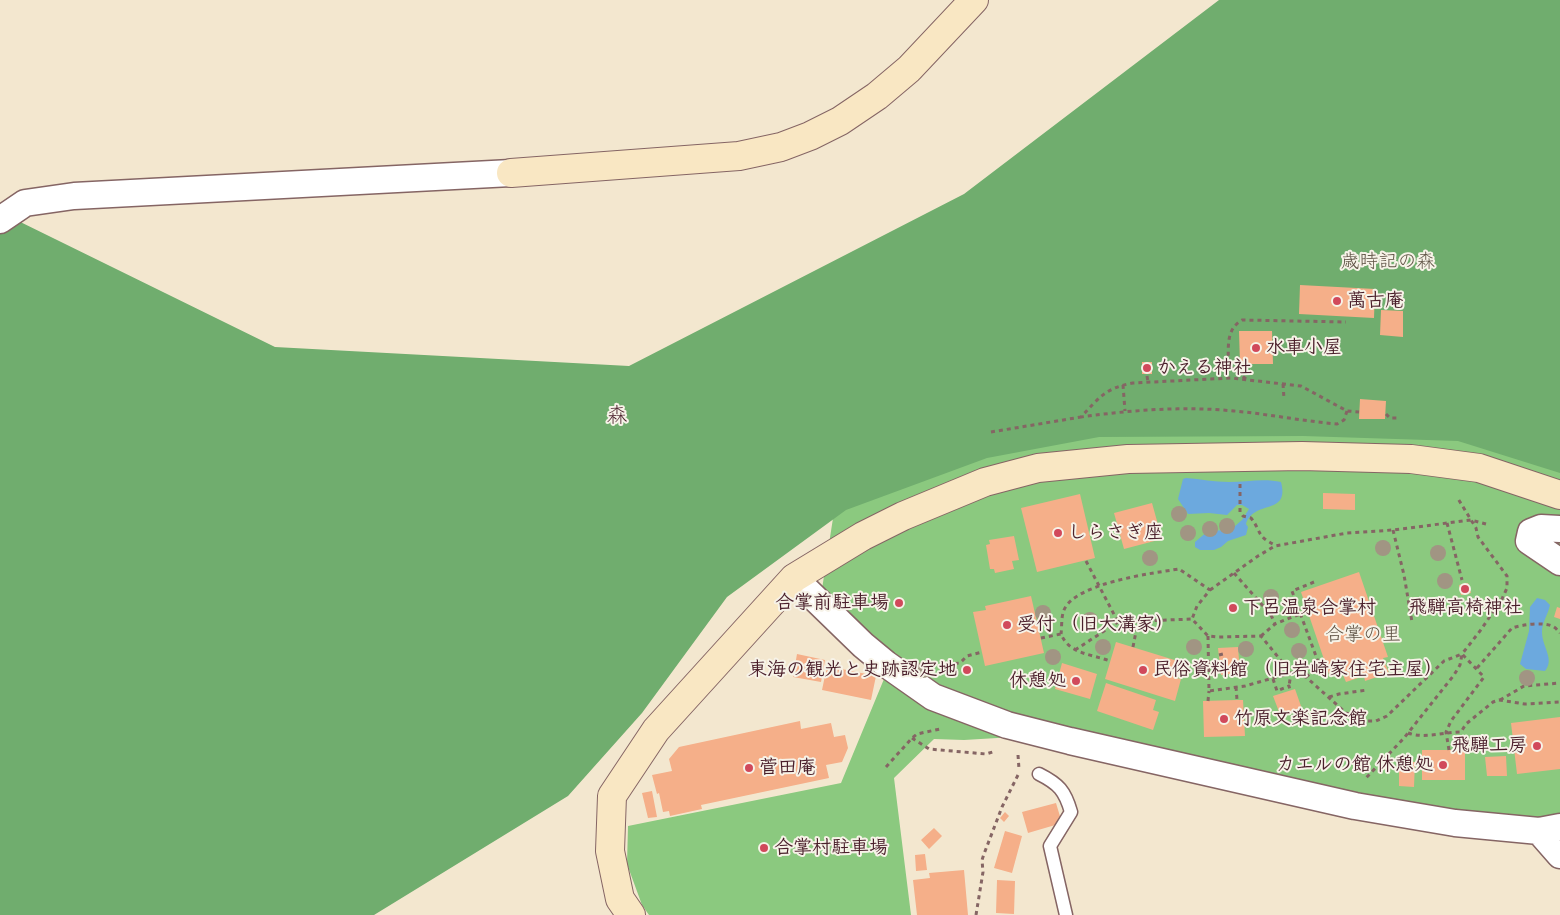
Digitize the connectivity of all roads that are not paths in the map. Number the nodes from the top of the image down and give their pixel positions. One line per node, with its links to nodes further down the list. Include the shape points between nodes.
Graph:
1 (974, 0): 2 (street, via 877,96 840,121 788,144 739,156)
2 (511, 173): 3 (street, via 74,196 25,203)
3 (0, 220)
4 (1560, 495): 7 (street, via 1479,468 1411,459 1302,456 1128,459 1038,468 985,482 903,516)
5 (1560, 529): 6 (street, via 1541,528 1531,532 1529,541)
6 (1560, 562)
7 (794, 578): 9 (street, via 886,664 933,697 1007,725 1355,806 1455,823); 11 (street, via 656,730 612,796 610,851 620,899)
8 (1040, 774): 12 (lane, via 1055,782 1066,796 1071,812 1050,846)
9 (1549, 829): 10 (street)
10 (1560, 855)
11 (631, 915)
12 (1066, 915)

